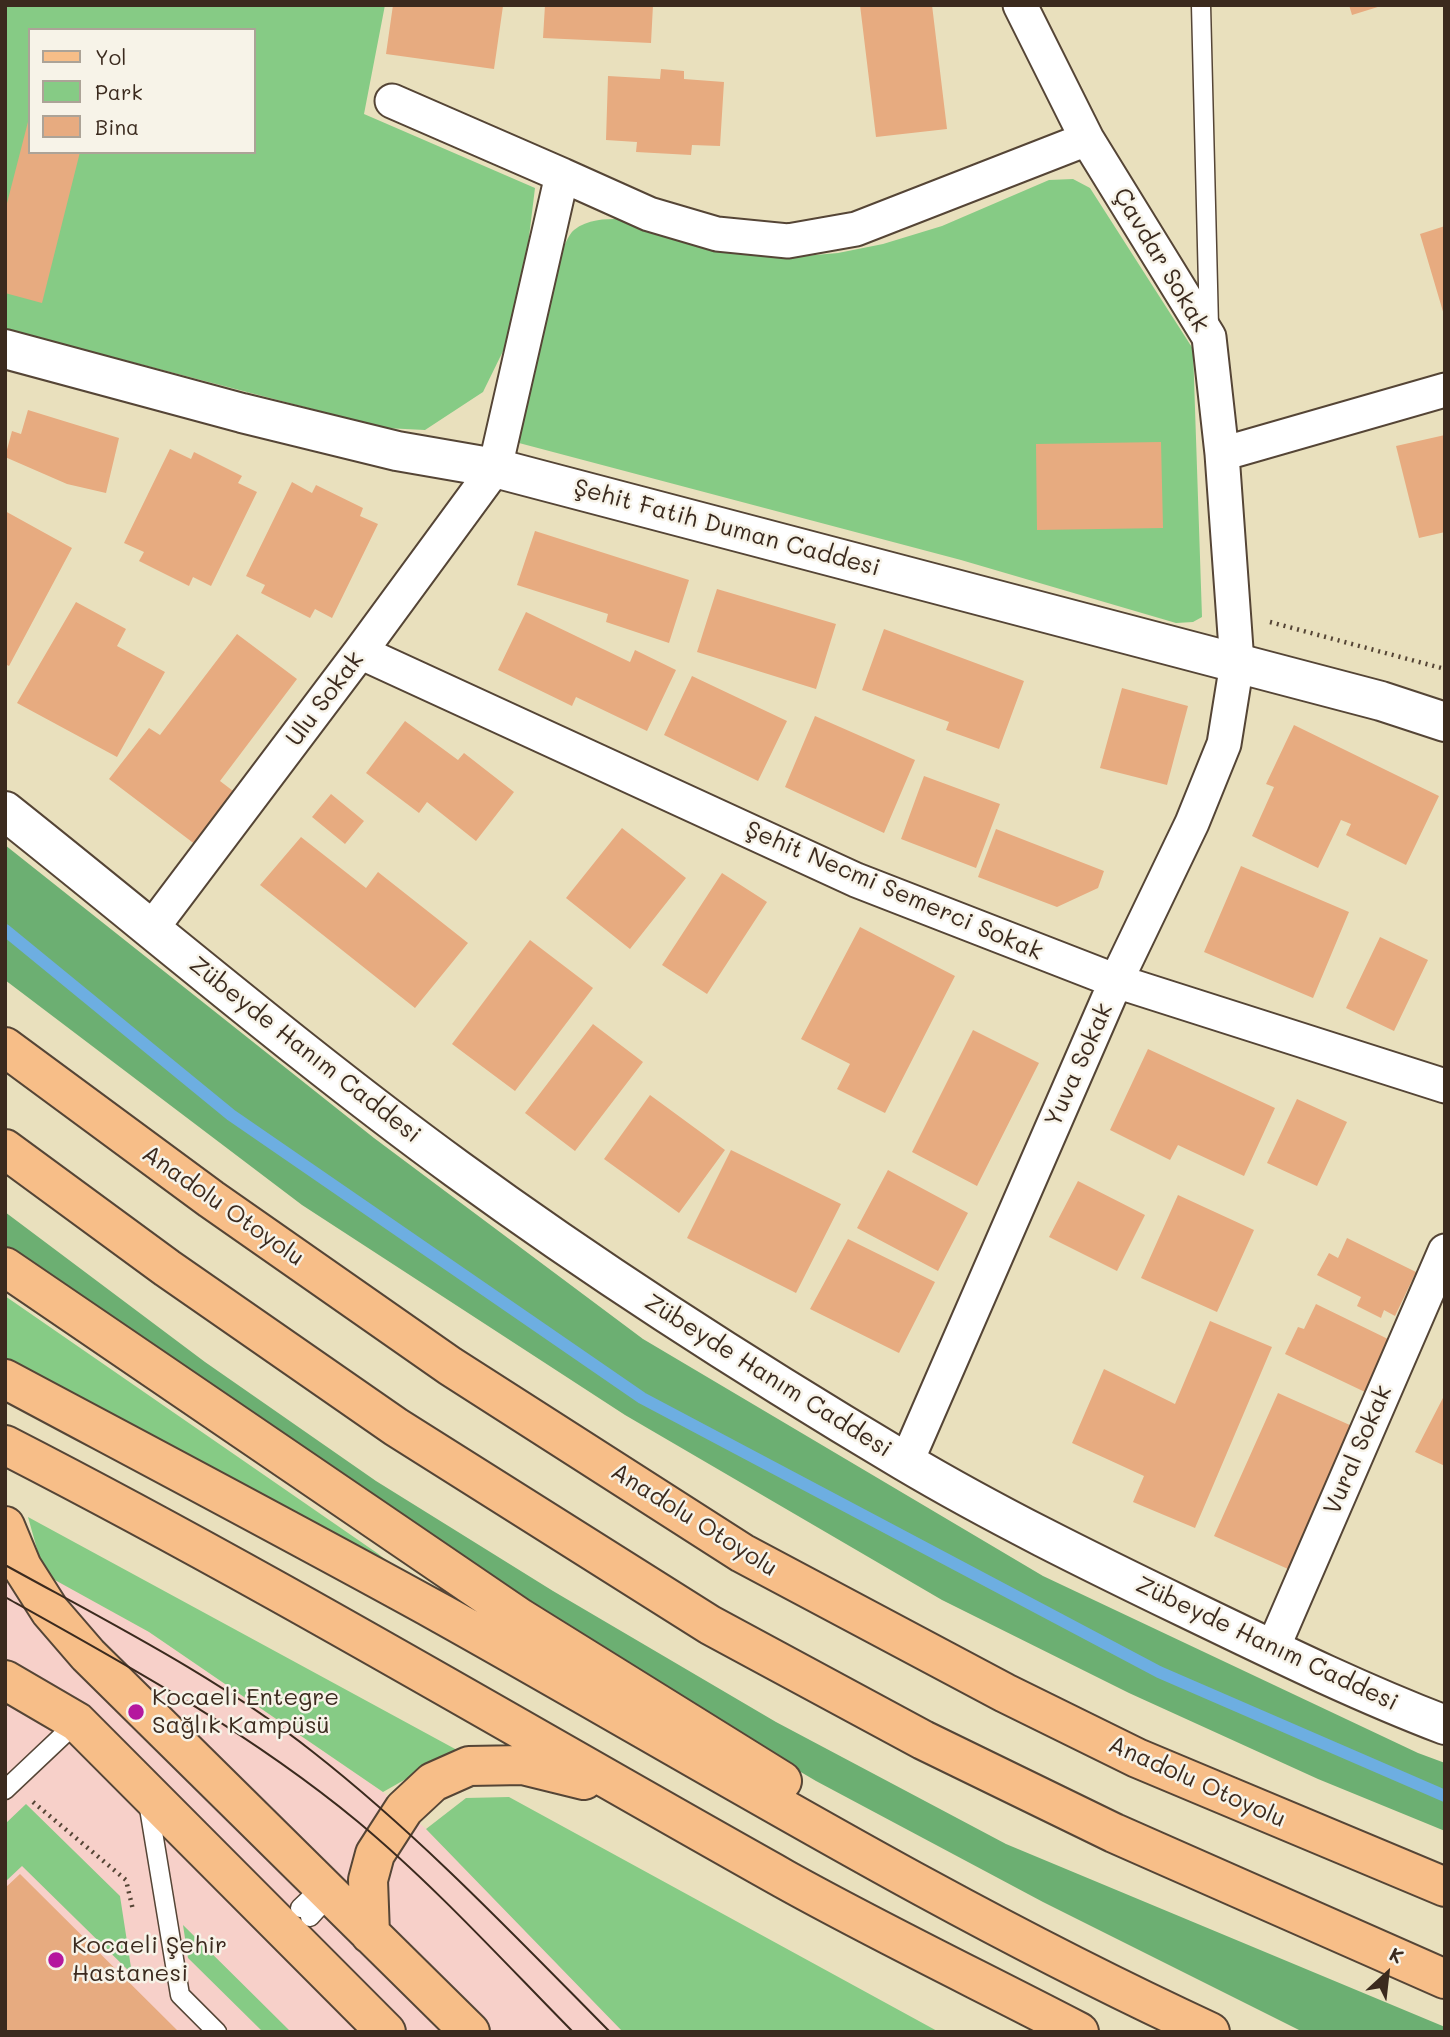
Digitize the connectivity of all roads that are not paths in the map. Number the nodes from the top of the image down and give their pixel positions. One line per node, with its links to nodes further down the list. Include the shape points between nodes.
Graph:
1 (1020, 5): 4 (street, Çavdar Sokak)
2 (1201, 5): 6 (lane)
3 (392, 100): 5 (street)
4 (1087, 139): 5 (street, via 856,229 788,241 717,234 649,214); 6 (street, Çavdar Sokak)
5 (562, 175): 10 (street)
6 (1209, 337): 9 (street, Çavdar Sokak)
7 (5, 349): 10 (street, Şehit Fatih Duman Caddesi, via 397,451)
8 (1445, 390): 9 (street)
9 (1223, 454): 12 (street, Çavdar Sokak)
10 (495, 468): 11 (street, Ulu Sokak); 12 (street, Şehit Fatih Duman Caddesi)
11 (360, 652): 15 (street, Ulu Sokak); 16 (street, Şehit Necmi Semerci Sokak, via 856,880)
12 (1237, 663): 13 (street, Şehit Fatih Duman Caddesi); 16 (street, Yuva Sokak, via 1224,744 1192,823)
13 (1445, 722)
14 (5, 811): 15 (street, Zübeyde Hanım Caddesi)
15 (152, 928): 24 (street, Zübeyde Hanım Caddesi, via 264,1021 457,1169 671,1318)
16 (1116, 981): 18 (street, Şehit Necmi Semerci Sokak); 24 (street, Yuva Sokak)
17 (5, 1047): 33 (main road, Anadolu Otoyolu, via 211,1199 450,1366 742,1553 1137,1758)
18 (1445, 1086)
19 (5, 1149): 35 (main road, via 396,1427 710,1625 923,1740 1114,1833)
20 (1445, 1251): 26 (street, Vural Sokak)
21 (5, 1267): 36 (main road, via 520,1618)
22 (5, 1379): 36 (main road, via 442,1614 790,1815)
23 (5, 1445): 32 (main road, via 430,1676)
24 (906, 1462): 26 (street, Zübeyde Hanım Caddesi)
25 (5, 1526): 34 (main road, via 22,1567 72,1637 316,1902)
26 (1272, 1650): 29 (street, Zübeyde Hanım Caddesi)
27 (5, 1680): 28 (main road)
28 (77, 1722): 30 (lane); 31 (main road)
29 (1445, 1725)
30 (8, 1787)
31 (146, 1792): 37 (lane, via 180,1994); 38 (main road)
32 (674, 1816): 34 (main road, via 574,1775 523,1765 469,1766 433,1782 404,1809 375,1854 368,1881); 40 (main road, via 788,1881)
33 (1445, 1886)
34 (370, 1934): 39 (main road)
35 (1445, 1979)
36 (1120, 1990): 41 (main road)
37 (217, 2032)
38 (386, 2032)
39 (470, 2032)
40 (1079, 2032)
41 (1210, 2032)

